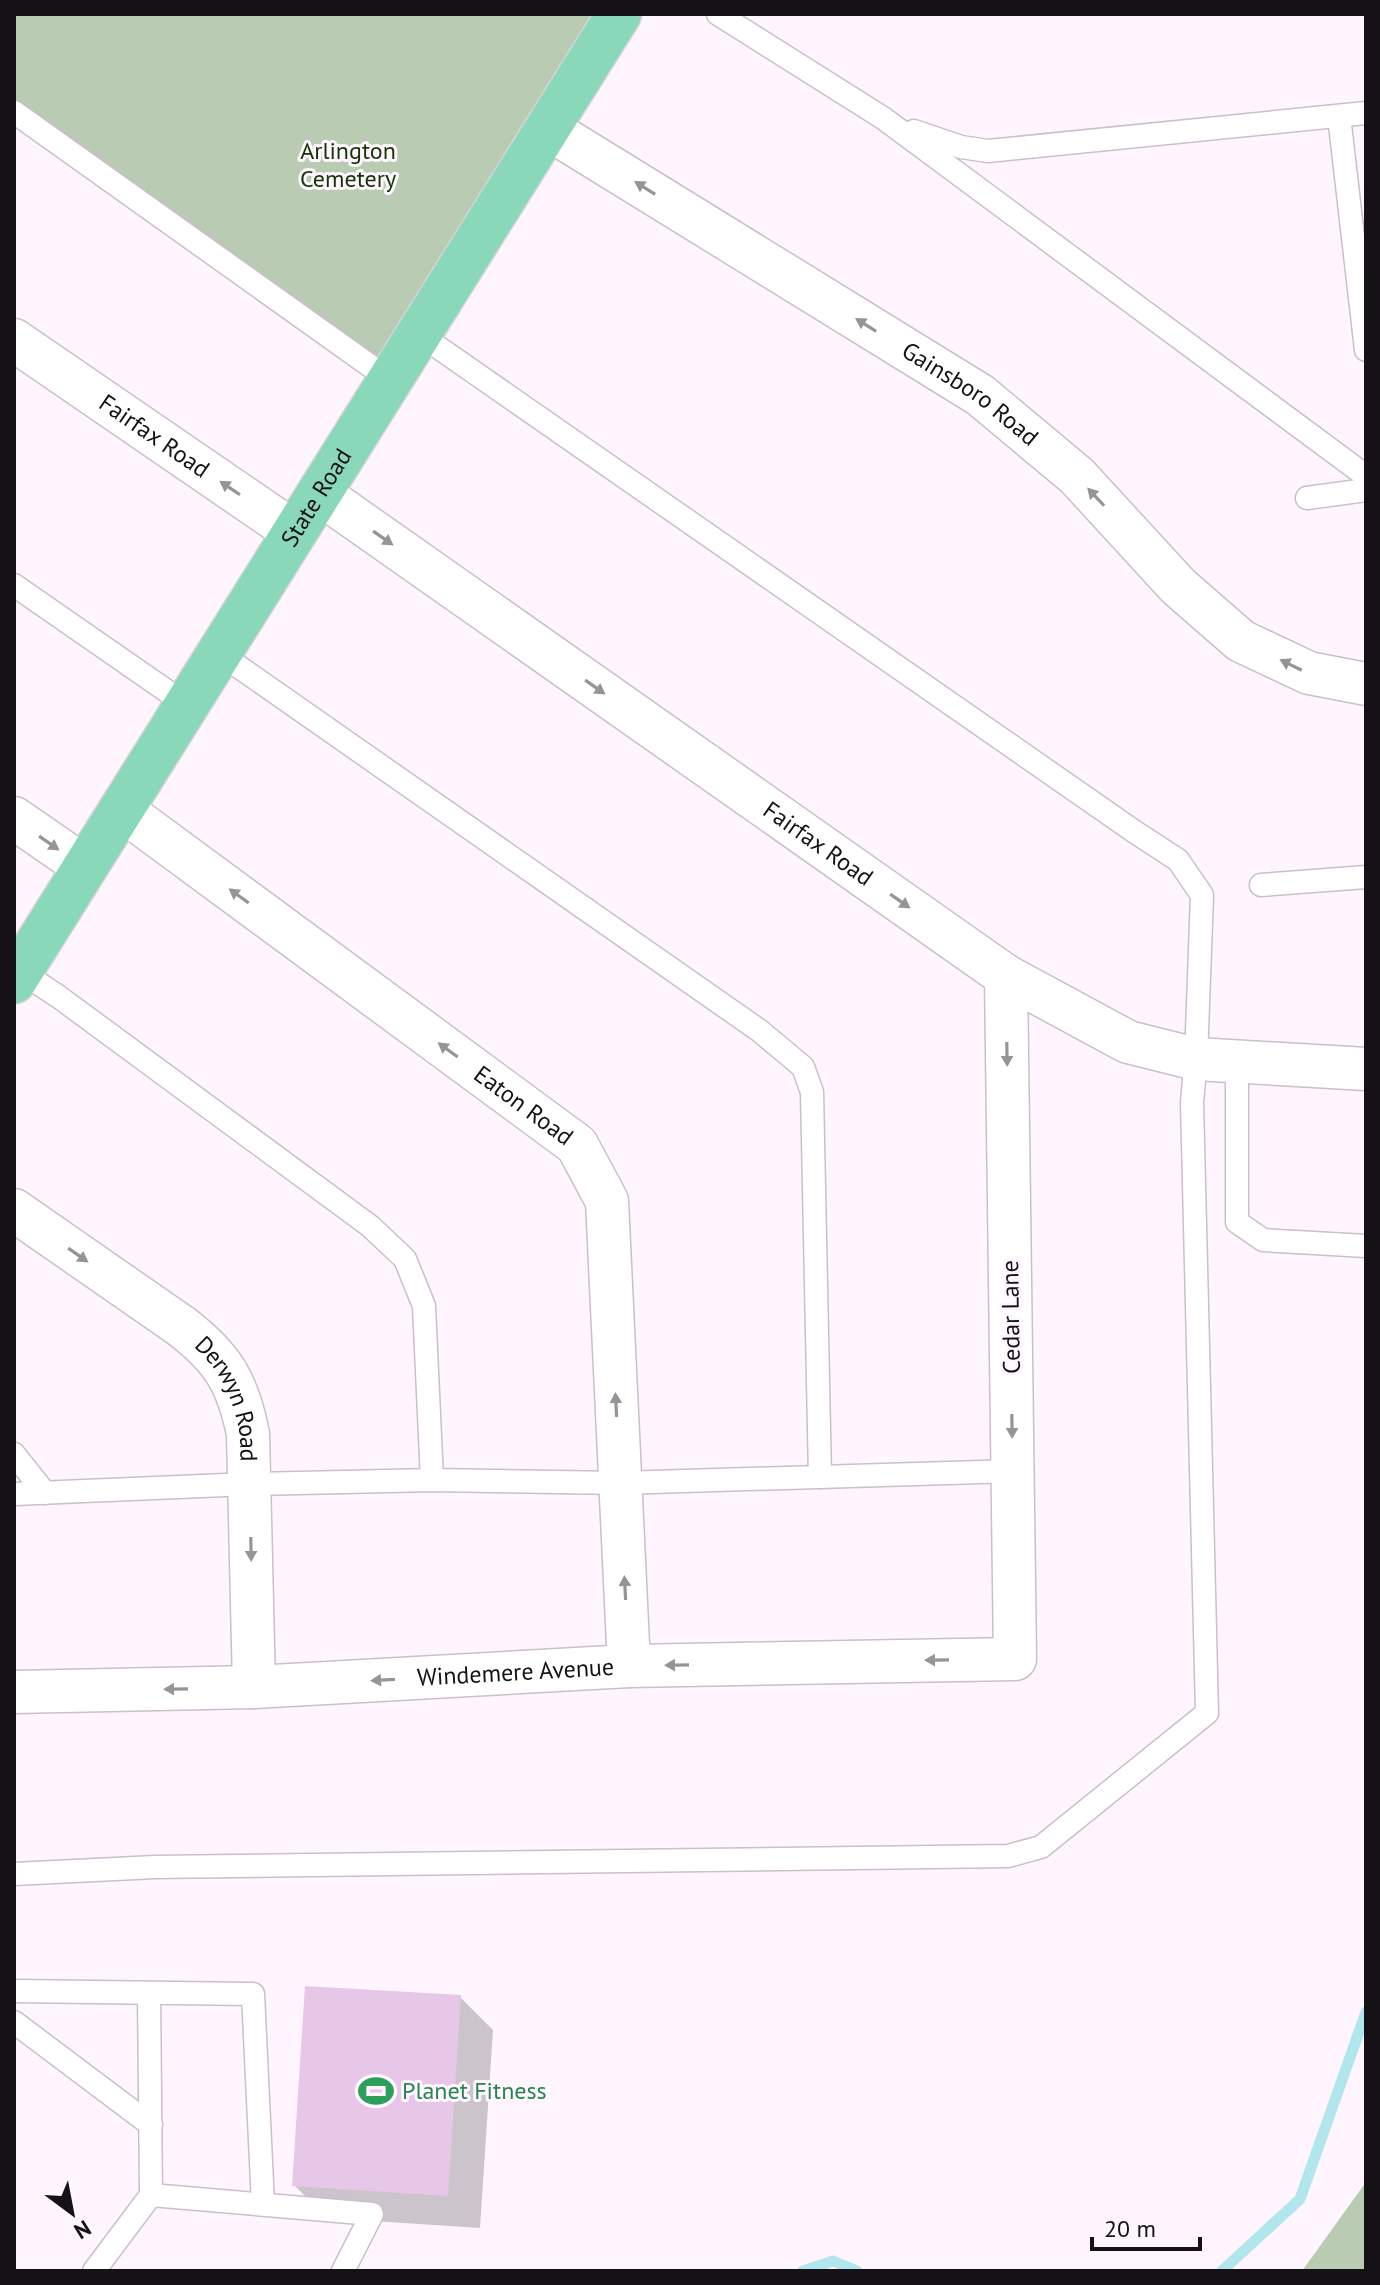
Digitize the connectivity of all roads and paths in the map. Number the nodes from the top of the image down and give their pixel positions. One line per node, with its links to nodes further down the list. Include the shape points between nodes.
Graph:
1 (619, 14): 7 (main road, State Road)
2 (718, 14): 6 (lane)
3 (14, 112): 13 (lane)
4 (1366, 113): 5 (lane)
5 (1339, 116): 8 (lane); 12 (lane)
6 (883, 118): 8 (lane, via 937,140); 9 (lane)
7 (547, 128): 10 (main road, State Road); 21 (street, Gainsboro Road, one-way to 7, via 1309,673 1241,641 1178,586 1077,476 980,395)
8 (988, 151): 9 (lane, via 975,174)
9 (984, 193): 14 (lane)
10 (419, 334): 13 (main road, State Road); 30 (lane, via 1178,860 1202,895)
11 (14, 340): 18 (street, Fairfax Road, one-way to 11)
12 (1366, 350)
13 (390, 380): 16 (main road, State Road)
14 (1366, 476)
15 (1366, 490): 17 (lane)
16 (319, 493): 18 (main road, State Road); 29 (street, Fairfax Road, one-way to 29)
17 (1307, 498)
18 (294, 532): 20 (main road, State Road)
19 (14, 585): 22 (lane)
20 (219, 653): 22 (main road, State Road); 37 (lane, via 760,1031 803,1067 812,1092)
21 (1366, 684)
22 (187, 705): 23 (main road, State Road)
23 (121, 809): 25 (main road, State Road); 39 (street, Eaton Road, one-way to 23, via 607,1201 577,1145)
24 (14, 818): 25 (street, one-way to 25)
25 (85, 867): 28 (main road, State Road)
26 (1366, 877): 27 (lane)
27 (1261, 885)
28 (17, 976): 38 (lane, via 59,997 370,1226 405,1259 424,1306)
29 (1006, 976): 30 (street, Fairfax Road, via 1128,1042); 36 (street, Cedar Lane, one-way to 36)
30 (1196, 1059): 31 (street, Fairfax Road); 47 (lane, via 1192,1102 1207,1713 1041,1847 1008,1856 155,1867)
31 (1237, 1062): 32 (street, Fairfax Road); 34 (lane, via 1237,1222 1263,1240)
32 (1366, 1069)
33 (14, 1210): 40 (street, Derwyn Road, one-way to 40, via 206,1346 230,1374 242,1405)
34 (1366, 1246)
35 (14, 1454): 41 (lane)
36 (1013, 1471): 37 (lane); 43 (street, Cedar Lane)
37 (820, 1477): 39 (lane)
38 (432, 1480): 39 (lane); 40 (lane)
39 (620, 1483): 44 (street, Eaton Road, one-way to 39)
40 (249, 1484): 41 (lane); 45 (street, Derwyn Road, one-way to 45)
41 (45, 1493): 42 (lane)
42 (14, 1494)
43 (1015, 1659): 44 (street, Windemere Avenue, one-way to 44)
44 (629, 1666): 45 (street, Windemere Avenue, one-way to 45)
45 (254, 1687): 46 (street, Windemere Avenue, one-way to 46)
46 (14, 1692)
47 (14, 1874)
48 (14, 1991): 49 (lane)
49 (149, 1993): 51 (lane); 53 (lane, via 253,1994)
50 (14, 2022): 51 (lane)
51 (151, 2125): 52 (lane)
52 (151, 2195): 53 (lane); 54 (lane)
53 (263, 2204): 55 (lane, via 372,2214)
54 (94, 2271)
55 (343, 2271)

